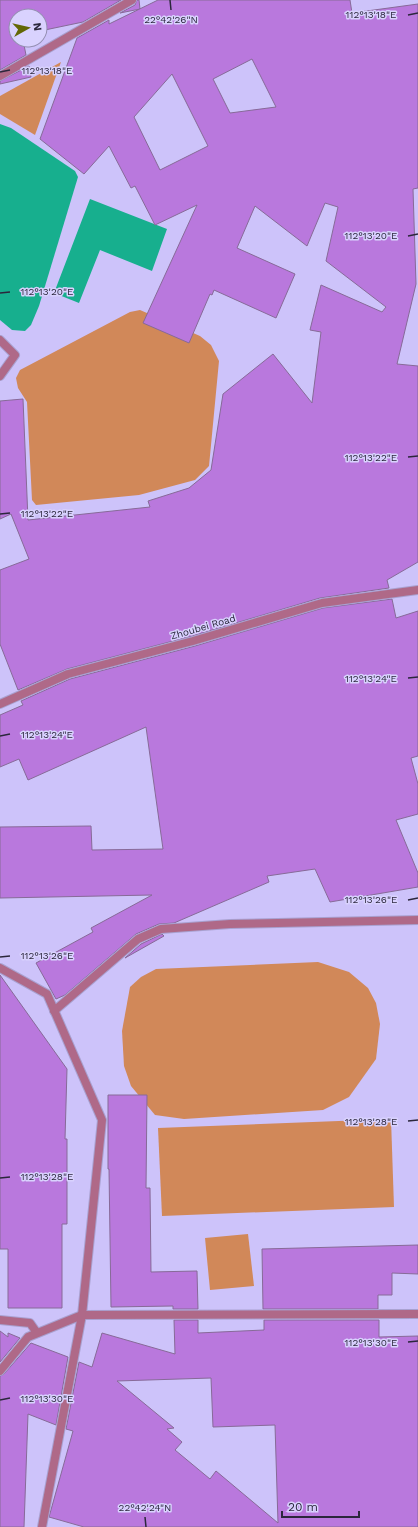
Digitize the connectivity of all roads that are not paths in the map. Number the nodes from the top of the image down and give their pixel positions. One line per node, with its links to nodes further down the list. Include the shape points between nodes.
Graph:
1 (132, 0): 2 (street)
2 (0, 76)
3 (0, 340): 4 (street, via 15,355)
4 (0, 376)
5 (418, 590): 6 (street, Zhoubei Road, via 322,603 68,674)
6 (0, 704)
7 (418, 920): 9 (street, via 230,924 161,929 138,939)
8 (0, 968): 9 (street, via 47,994)
9 (54, 1011): 11 (street, via 102,1120)
10 (418, 1314): 11 (street)
11 (82, 1315): 13 (street); 15 (street)
12 (0, 1320): 13 (street, via 30,1323)
13 (37, 1333): 14 (street, via 28,1337)
14 (0, 1371)
15 (42, 1527)

